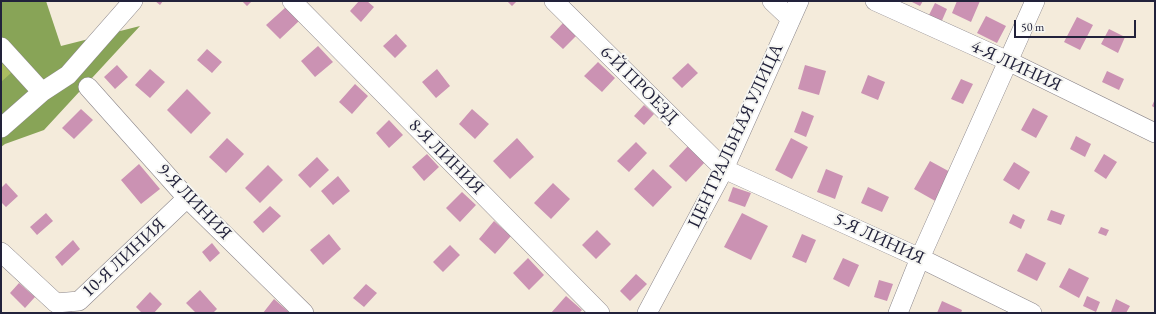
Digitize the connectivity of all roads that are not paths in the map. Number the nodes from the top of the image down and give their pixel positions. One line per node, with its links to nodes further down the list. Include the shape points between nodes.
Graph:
1 (133, 1): 12 (street, via 68,75)
2 (292, 1): 20 (street, 8-Я ЛИНИЯ)
3 (554, 1): 15 (street, 6-Й ПРОЕЗД)
4 (772, 1): 8 (street)
5 (799, 1): 8 (street, ЦЕНТРАЛЬНАЯ УЛИЦА)
6 (875, 1): 10 (street, 4-Я ЛИНИЯ)
7 (1035, 1): 10 (street)
8 (791, 19): 15 (street, ЦЕНТРАЛЬНАЯ УЛИЦА)
9 (1, 46): 12 (street)
10 (1008, 61): 14 (street, 4-Я ЛИНИЯ); 18 (street)
11 (88, 87): 16 (street, 9-Я ЛИНИЯ)
12 (42, 92): 13 (street)
13 (1, 128)
14 (1155, 133)
15 (724, 169): 18 (street, 5-Я ЛИНИЯ); 21 (street, ЦЕНТРАЛЬНАЯ УЛИЦА)
16 (187, 198): 17 (street, 10-Я ЛИНИЯ, via 79,300 56,303); 19 (street, 9-Я ЛИНИЯ)
17 (1, 252)
18 (920, 258): 22 (street); 23 (street, 5-Я ЛИНИЯ)
19 (304, 313)
20 (600, 313)
21 (647, 313)
22 (898, 313)
23 (1032, 313)

